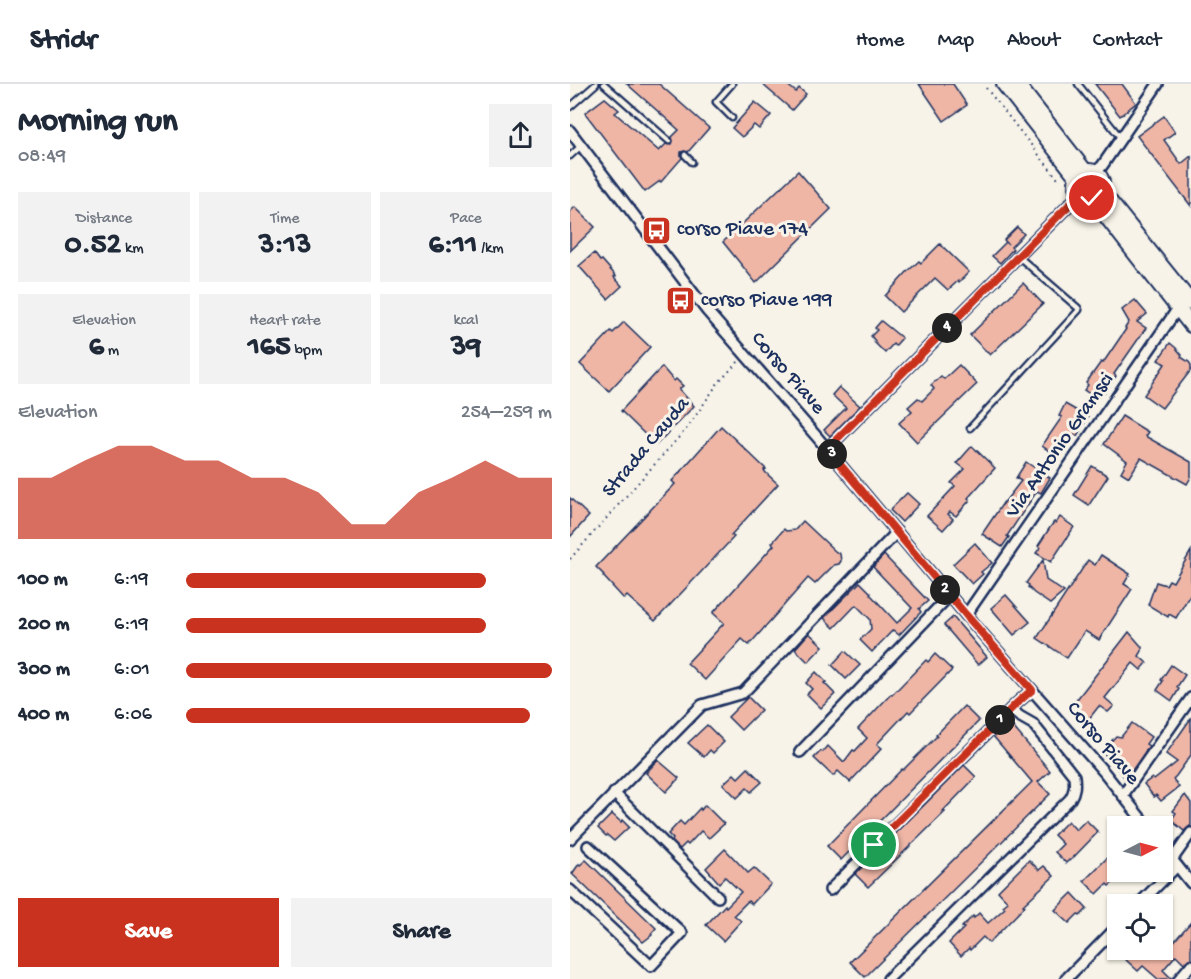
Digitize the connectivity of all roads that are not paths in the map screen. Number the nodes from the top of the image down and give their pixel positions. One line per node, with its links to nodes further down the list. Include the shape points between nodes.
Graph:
1 (596, 84): 8 (lane)
2 (604, 84): 12 (lane)
3 (732, 84): 9 (lane, via 716,102)
4 (1004, 84): 17 (main road)
5 (1017, 84): 17 (main road)
6 (1078, 84): 11 (lane)
7 (1158, 84): 11 (street)
8 (570, 106)
9 (732, 118)
10 (570, 131): 13 (street, Corso Piave)
11 (1120, 137): 17 (street, via 1101,166)
12 (669, 141)
13 (581, 146): 15 (lane); 23 (street, Corso Piave, via 707,311)
14 (685, 155): 16 (lane)
15 (570, 156)
16 (692, 162)
17 (1086, 173): 18 (main road, via 1075,185); 18 (main road, via 1101,177 1103,184)
18 (1090, 194): 19 (street, via 1076,198); 20 (main road)
19 (1019, 257): 22 (lane, via 1079,310); 23 (street)
20 (1186, 304): 21 (main road); 26 (street, Via Antonio Gramsci)
21 (1191, 325)
22 (970, 428)
23 (827, 449): 24 (street, Corso Piave)
24 (897, 532): 25 (street, Corso Piave); 31 (street, via 742,693 702,705)
25 (950, 595): 26 (street, Corso Piave); 30 (street)
26 (966, 615): 27 (street, Corso Piave)
27 (1032, 690): 29 (street); 32 (street, Corso Piave)
28 (1191, 698): 32 (street)
29 (1011, 709): 40 (street); 45 (street, via 1033,724 1074,776 1074,793)
30 (800, 752)
31 (614, 793): 35 (street); 42 (street)
32 (1123, 795): 33 (street, Corso Piave)
33 (1139, 816)
34 (1191, 833): 37 (street)
35 (570, 838)
36 (588, 846): 39 (street, via 682,933 651,966)
37 (1174, 863): 38 (street); 41 (street)
38 (1191, 883)
39 (570, 890)
40 (830, 890)
41 (1148, 894)
42 (718, 897)
43 (1107, 937): 46 (street)
44 (1191, 965): 47 (street)
45 (888, 979)
46 (1066, 979)
47 (1179, 979)

